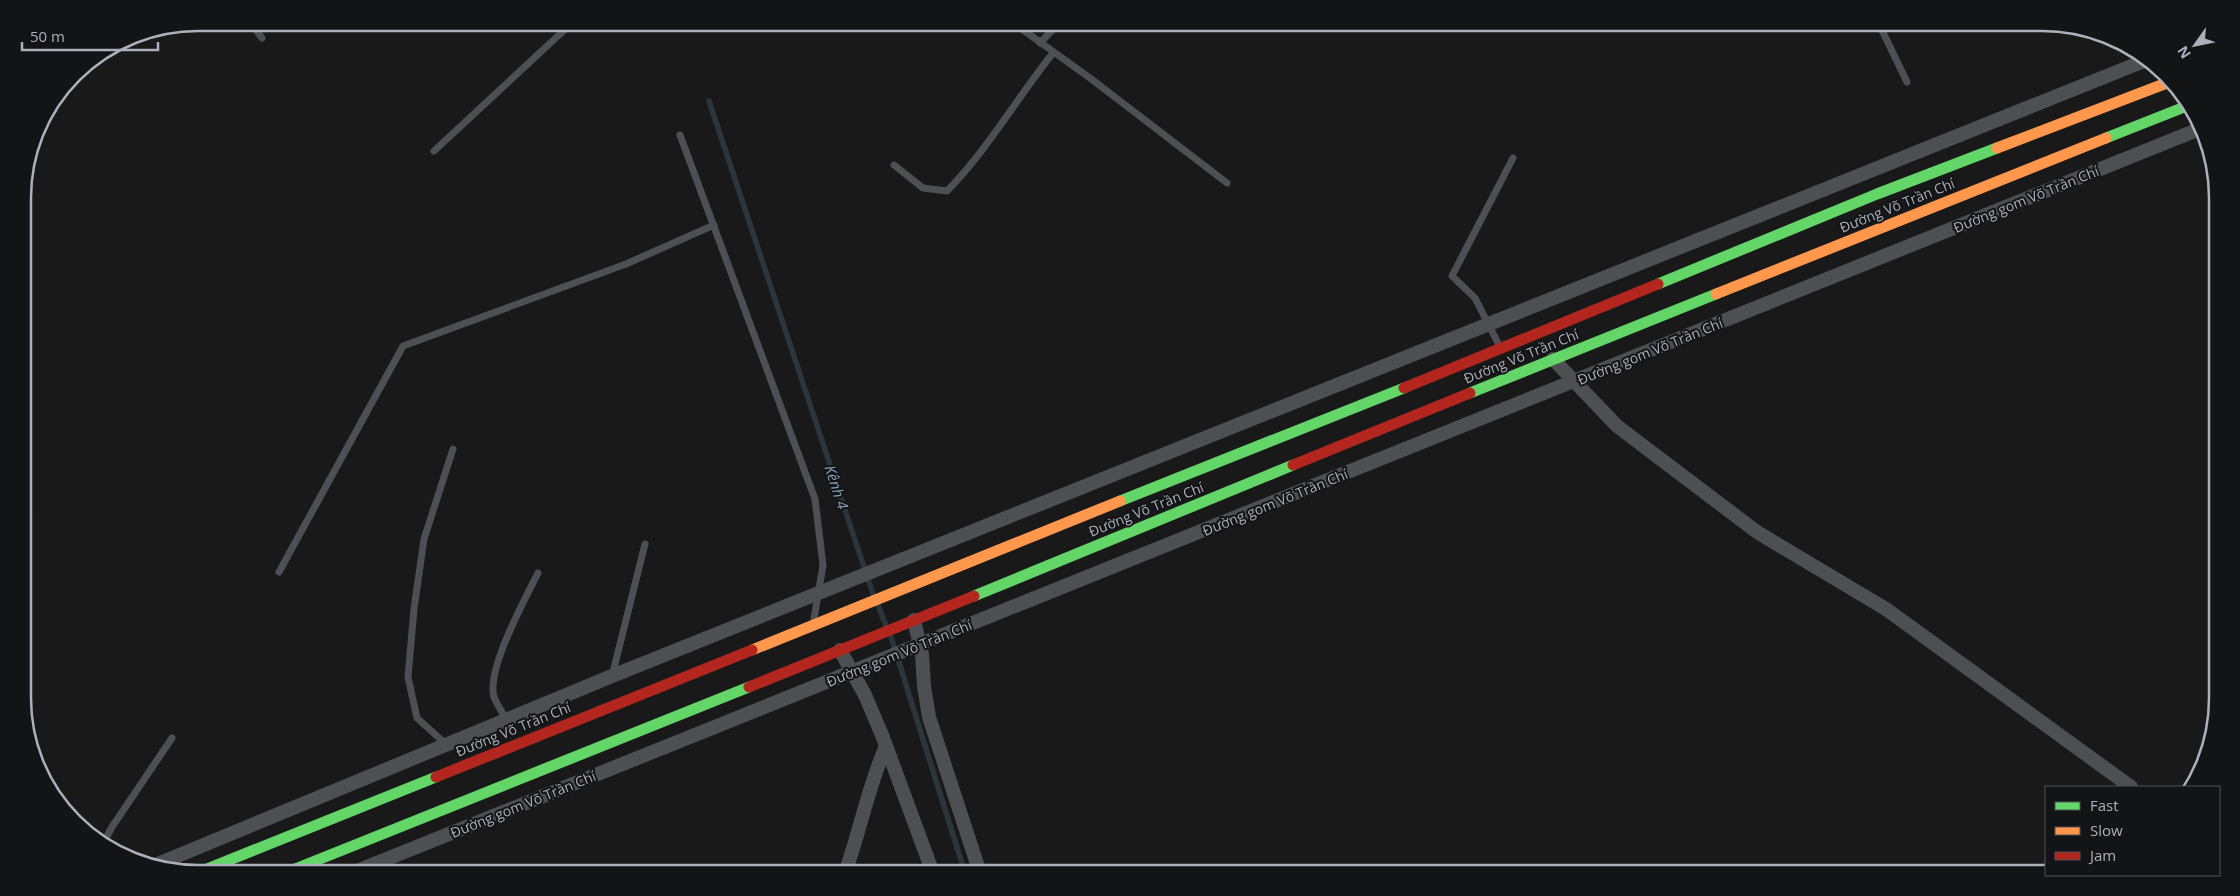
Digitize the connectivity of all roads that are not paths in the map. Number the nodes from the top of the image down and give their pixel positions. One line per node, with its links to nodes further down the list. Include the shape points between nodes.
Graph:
1 (1882, 31): 10 (lane)
2 (257, 32): 6 (lane)
3 (563, 32): 15 (lane)
4 (1025, 32): 7 (lane)
5 (1051, 32): 7 (lane)
6 (262, 38)
7 (1040, 43): 8 (lane)
8 (1053, 53): 17 (lane, via 986,146 947,190 923,188); 18 (lane)
9 (2139, 63): 20 (street)
10 (1907, 82)
11 (2164, 84): 21 (highway, Đường Võ Trần Chí, via 1877,194)
12 (2182, 108): 22 (highway, Đường Võ Trần Chí)
13 (2195, 131): 23 (street, Đường gom Võ Trần Chí)
14 (680, 135): 19 (lane)
15 (434, 151)
16 (1513, 158): 20 (lane, via 1452,276 1476,298)
17 (894, 165)
18 (1227, 183)
19 (714, 225): 26 (lane, via 626,264 403,346); 28 (lane, via 815,499 823,565)
20 (1489, 325): 21 (lane); 28 (street)
21 (1502, 349): 30 (highway, Đường Võ Trần Chí)
22 (1553, 359): 23 (street); 29 (highway, Đường Võ Trần Chí)
23 (1574, 381): 31 (street, Đường gom Võ Trần Chí); 39 (street, via 1617,426 1757,532 1886,609)
24 (453, 449): 37 (lane, via 424,539 408,677 417,718)
25 (645, 544): 34 (lane)
26 (279, 572)
27 (538, 574): 35 (lane, via 512,625 494,679 494,695)
28 (818, 594): 30 (lane); 34 (street)
29 (914, 620): 31 (street); 32 (highway, Đường Võ Trần Chí)
30 (814, 624): 42 (highway, Đường Võ Trần Chí)
31 (920, 644): 33 (street, Đường gom Võ Trần Chí); 47 (street, via 929,717)
32 (840, 650): 33 (street); 43 (highway)
33 (852, 672): 38 (street); 44 (street, Đường gom Võ Trần Chí)
34 (612, 676): 35 (street)
35 (507, 721): 37 (street)
36 (172, 738): 40 (lane)
37 (448, 746): 41 (street)
38 (886, 746): 45 (street, via 876,768); 46 (street)
39 (2129, 786)
40 (106, 838)
41 (164, 862)
42 (217, 865)
43 (307, 865)
44 (375, 865)
45 (848, 865)
46 (930, 865)
47 (977, 865)

